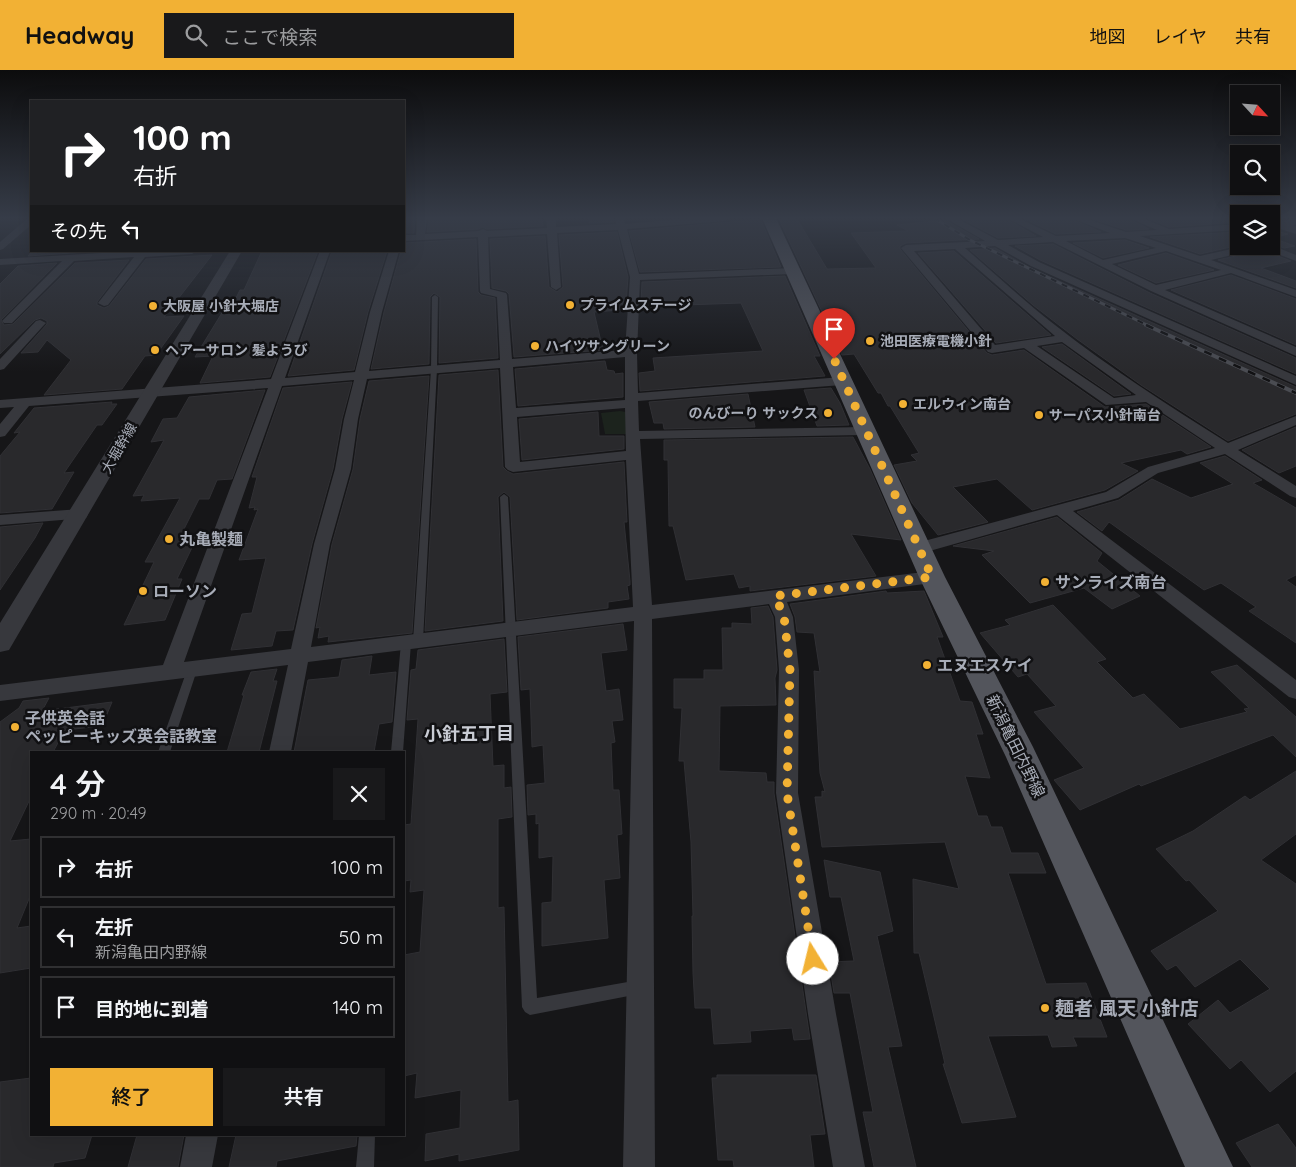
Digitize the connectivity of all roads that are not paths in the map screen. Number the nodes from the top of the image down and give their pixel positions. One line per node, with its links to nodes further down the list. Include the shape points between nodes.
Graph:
1 (53, 269): 21 (street)
2 (130, 269): 20 (street)
3 (225, 269): 34 (street, 大堀幹線)
4 (318, 269): 33 (street)
5 (389, 269): 30 (street)
6 (485, 269): 27 (street, via 485,291 502,295)
7 (555, 269): 16 (street)
8 (633, 269): 15 (street)
9 (924, 269): 24 (street, via 992,349)
10 (983, 269): 23 (street)
11 (1046, 269): 32 (street)
12 (1115, 269): 17 (street)
13 (1232, 270): 17 (street); 18 (street)
14 (792, 271): 15 (street); 31 (main road, 新潟亀田内野線)
15 (635, 277): 26 (street)
16 (556, 287)
17 (1155, 289): 25 (street)
18 (1296, 294)
19 (435, 297): 29 (lane)
20 (104, 303)
21 (8, 321)
22 (40, 323): 28 (street)
23 (1065, 338): 24 (street); 35 (street)
24 (1025, 343): 35 (street, via 1111,402)
25 (1296, 352)
26 (631, 353): 27 (street); 36 (street)
27 (507, 362): 29 (street); 39 (street)
28 (0, 366)
29 (434, 369): 30 (street); 56 (lane)
30 (362, 376): 33 (street); 58 (street)
31 (842, 381): 36 (street); 41 (main road, 新潟亀田内野線)
32 (1296, 381)
33 (276, 383): 34 (street); 60 (street)
34 (150, 393): 37 (street); 49 (street, 大堀幹線)
35 (1149, 398): 44 (street)
36 (633, 400): 39 (street); 43 (street)
37 (25, 402): 38 (street); 42 (street)
38 (0, 404)
39 (510, 413): 45 (street, via 514,467)
40 (1296, 420): 44 (street)
41 (866, 431): 43 (street); 51 (main road, 新潟亀田内野線)
42 (0, 432)
43 (633, 435): 45 (street)
44 (1227, 449): 46 (street); 48 (street, via 1153,470 1112,495)
45 (634, 456): 54 (street)
46 (1296, 493)
47 (504, 496): 55 (lane)
48 (1061, 510): 51 (street); 61 (street)
49 (80, 514): 50 (street); 57 (street, 大堀幹線)
50 (0, 520)
51 (920, 548): 52 (main road, 新潟亀田内野線)
52 (932, 577): 53 (street); 73 (main road, 新潟亀田内野線, via 1022,757)
53 (775, 596): 54 (street); 72 (street, via 784,616 790,670 787,793)
54 (643, 612): 55 (street); 66 (street)
55 (511, 629): 56 (street); 66 (lane, via 530,1007)
56 (412, 642): 58 (street); 65 (lane)
57 (0, 644)
58 (299, 657): 59 (street); 64 (street)
59 (192, 670): 60 (street); 63 (lane)
60 (170, 672): 62 (street)
61 (1296, 691)
62 (0, 693)
63 (164, 751)
64 (280, 751)
65 (397, 751)
66 (640, 986): 71 (street)
67 (202, 1136): 69 (street)
68 (367, 1136): 70 (lane)
69 (196, 1167)
70 (365, 1167)
71 (639, 1167)
72 (850, 1167)
73 (1209, 1167)

